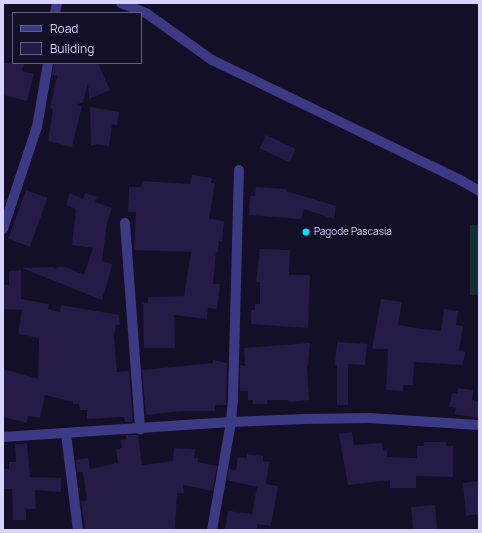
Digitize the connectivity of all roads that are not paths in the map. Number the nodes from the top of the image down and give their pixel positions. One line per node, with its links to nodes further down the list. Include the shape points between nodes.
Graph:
1 (121, 3): 4 (street, via 146,13 212,60 462,180)
2 (48, 64): 6 (street, via 37,127)
3 (239, 170): 7 (street)
4 (479, 191)
5 (126, 223): 9 (street)
6 (3, 229)
7 (231, 422): 8 (street, via 369,418); 9 (street); 13 (street)
8 (479, 424)
9 (140, 429): 10 (street)
10 (66, 434): 11 (street); 12 (street)
11 (3, 437)
12 (78, 530)
13 (212, 530)

